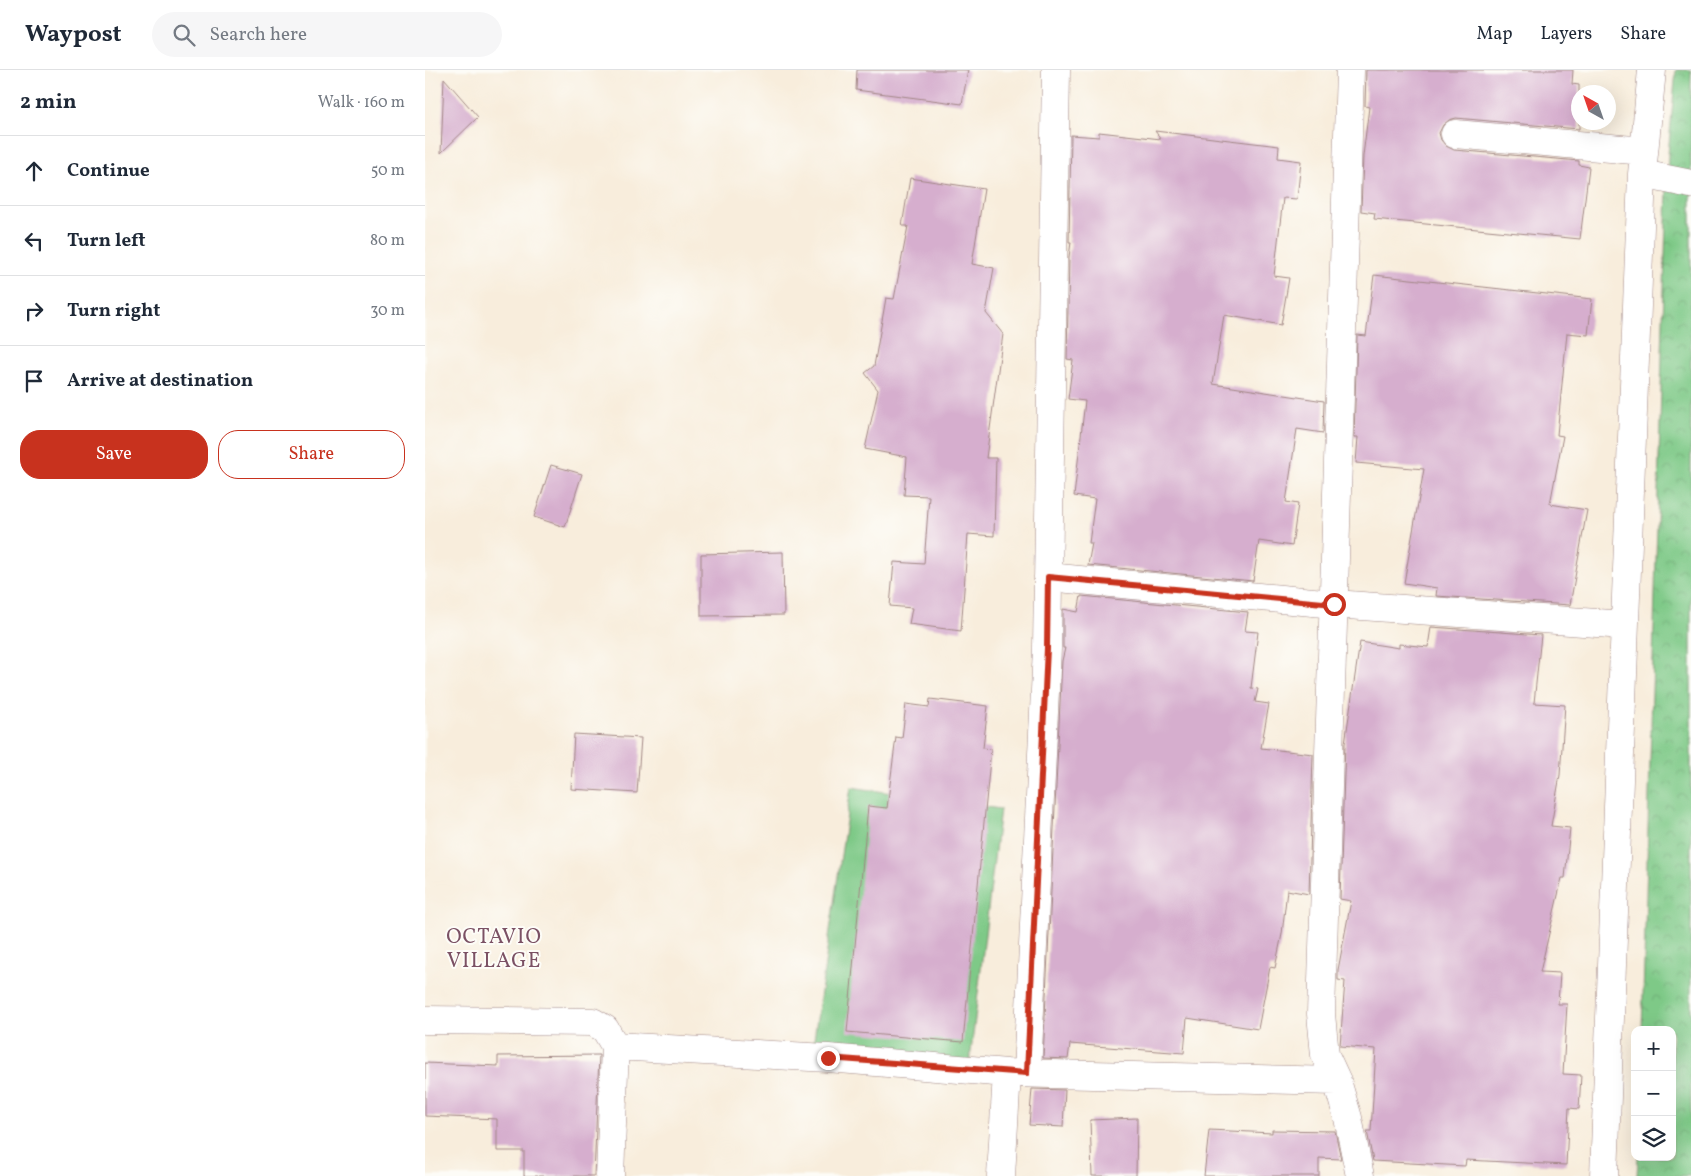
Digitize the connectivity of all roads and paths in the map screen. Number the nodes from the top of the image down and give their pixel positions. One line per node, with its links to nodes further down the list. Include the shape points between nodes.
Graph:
1 (1056, 70): 7 (street)
2 (1350, 70): 8 (street)
3 (1652, 70): 5 (street)
4 (1455, 134): 5 (street)
5 (1643, 162): 6 (street); 9 (street)
6 (1691, 184)
7 (1048, 577): 8 (street); 12 (street, via 1047,667)
8 (1334, 604): 9 (street); 13 (street, via 1321,1014 1325,1055)
9 (1625, 625): 17 (street)
10 (425, 1020): 11 (street, via 593,1022 605,1029)
11 (615, 1046): 12 (street); 14 (street)
12 (1017, 1073): 13 (street); 15 (street)
13 (1337, 1081): 16 (street)
14 (610, 1176)
15 (1001, 1176)
16 (1360, 1176)
17 (1604, 1176)

